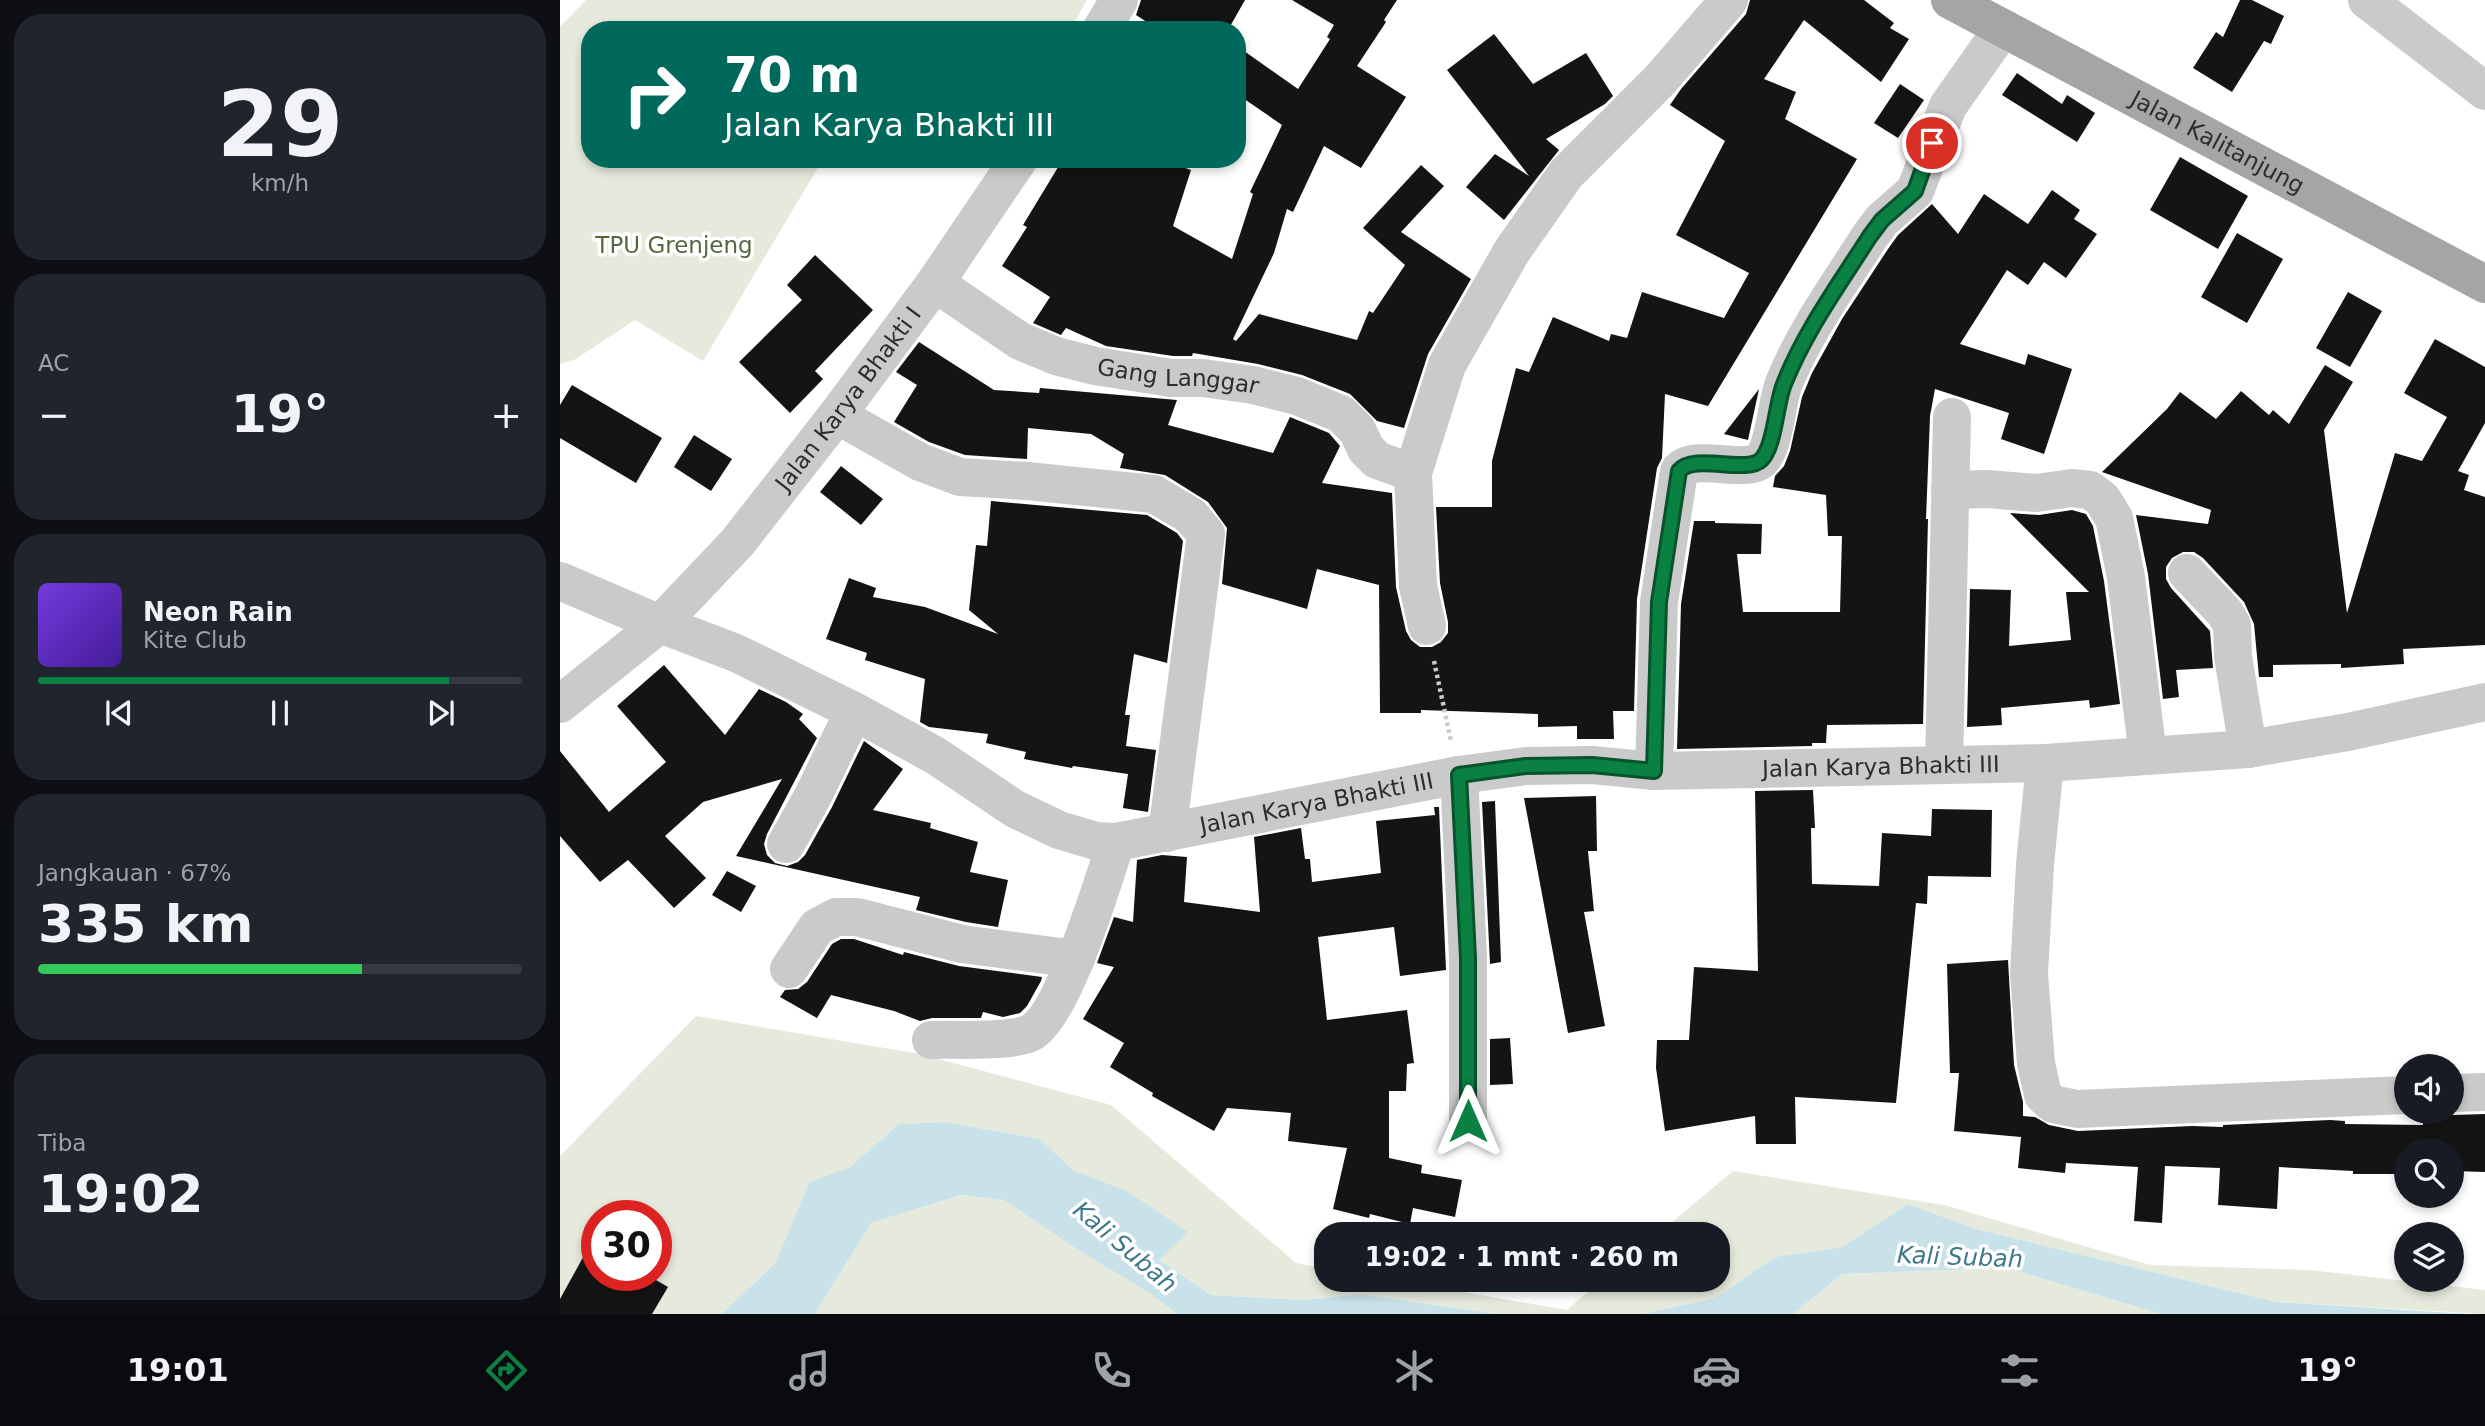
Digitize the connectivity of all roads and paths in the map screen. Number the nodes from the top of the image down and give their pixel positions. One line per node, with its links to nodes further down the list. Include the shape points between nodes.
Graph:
1 (1119, 0): 5 (street)
2 (1729, 0): 13 (street, via 1660,80 1566,174 1512,251 1447,365)
3 (1953, 1): 6 (main road, Jalan Kalitanjung)
4 (2375, 2): 7 (street)
5 (1106, 21)
6 (2003, 28): 10 (main road, Jalan Kalitanjung); 26 (street, via 1948,106 1915,191 1882,220 1791,364 1763,458 1753,464 1689,464 1679,471 1659,602)
7 (2485, 91)
8 (1013, 168): 9 (street, Jalan Karya Bhakti I)
9 (935, 283): 11 (street, Jalan Karya Bhakti I); 13 (street, Gang Langgar, via 1020,341 1056,356 1171,378 1253,385 1341,414 1377,460)
10 (2485, 284)
11 (837, 415): 17 (street, Jalan Karya Bhakti I, via 737,543); 28 (street, via 919,462 960,477 1154,494 1191,516 1206,534)
12 (1952, 417): 14 (street)
13 (1413, 473): 18 (street, via 1418,586)
14 (1950, 490): 23 (street, via 2036,493 2090,489 2102,499 2114,518 2126,577); 25 (street)
15 (2187, 573): 22 (street, via 2232,625)
16 (560, 581): 17 (street, Jalan Karya Bhakti III)
17 (660, 624): 20 (street, Jalan Karya Bhakti I); 21 (street, Jalan Karya Bhakti III, via 736,653)
18 (1427, 626): 27 (path)
19 (2485, 702): 22 (street, Jalan Karya Bhakti III)
20 (560, 704)
21 (853, 710): 29 (street, Jalan Karya Bhakti III, via 936,756 1015,809 1059,830); 30 (street)
22 (2248, 749): 23 (street, Jalan Karya Bhakti III)
23 (2148, 756): 24 (street, Jalan Karya Bhakti III)
24 (2045, 763): 25 (street, Jalan Karya Bhakti III); 36 (street, via 2029,974 2043,1095 2053,1104 2077,1109)
25 (1944, 764): 26 (street, Jalan Karya Bhakti III)
26 (1654, 771): 27 (street, Jalan Karya Bhakti III, via 1592,765 1526,766)
27 (1459, 775): 28 (street, Jalan Karya Bhakti III); 37 (street, via 1468,958)
28 (1167, 833): 29 (street, Jalan Karya Bhakti III)
29 (1116, 842): 31 (street)
30 (786, 844)
31 (1076, 959): 32 (street, via 962,944 857,916 836,917 817,926); 33 (street, via 1044,1021 1032,1032 1016,1038)
32 (789, 969)
33 (931, 1040)
34 (2485, 1092): 35 (street)
35 (2464, 1093)
36 (2394, 1096)
37 (1468, 1121)

